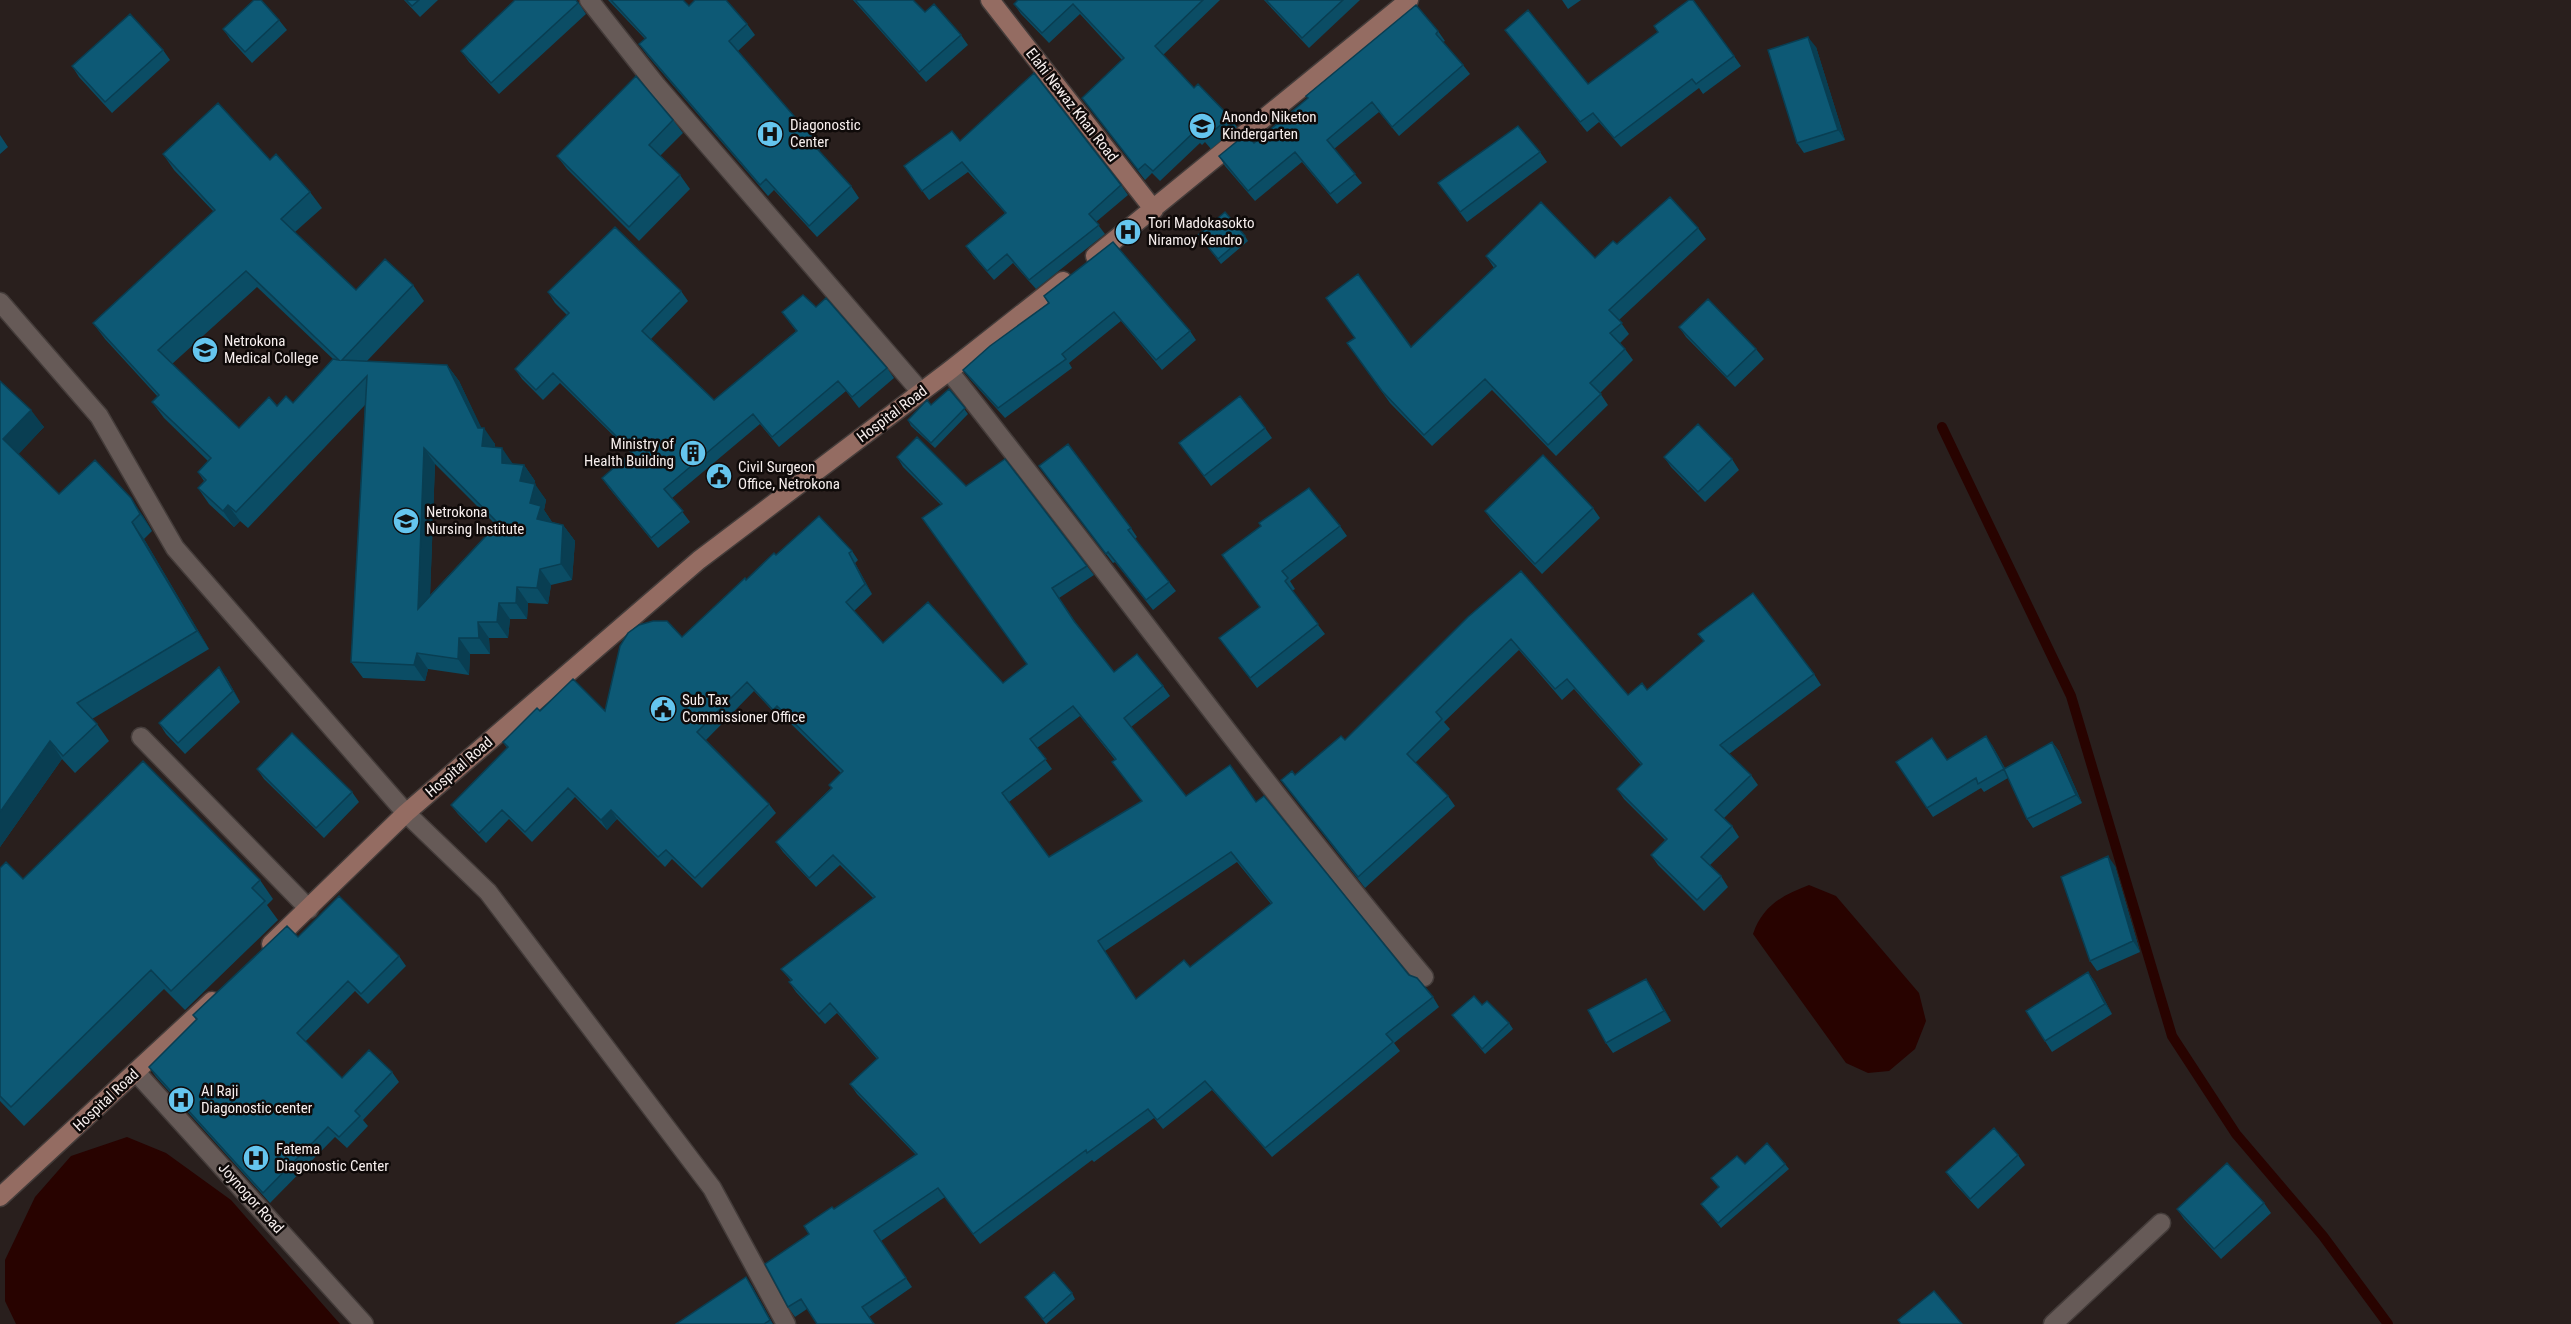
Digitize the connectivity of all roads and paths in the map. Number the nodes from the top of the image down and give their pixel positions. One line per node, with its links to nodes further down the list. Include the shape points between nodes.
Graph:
1 (589, 0): 7 (street, via 657,86)
2 (990, 0): 4 (street, Elahi Newaz Khan Road)
3 (1409, 0): 4 (street, Hospital Road)
4 (1154, 210): 6 (street, Hospital Road)
5 (0, 302): 9 (street, via 99,416 175,548)
6 (949, 371): 7 (street, Hospital Road); 12 (street, via 1347,885)
7 (921, 392): 9 (street, Hospital Road, via 699,560)
8 (141, 737): 10 (street)
9 (406, 813): 10 (street, Hospital Road); 18 (street, via 488,892 712,1188)
10 (309, 909): 11 (street, Hospital Road)
11 (257, 958)
12 (1424, 977)
13 (222, 991): 14 (street, Hospital Road)
14 (136, 1072): 15 (street, Hospital Road); 17 (street, Joynogor Road)
15 (0, 1197)
16 (2161, 1223): 19 (street)
17 (364, 1324)
18 (786, 1324)
19 (2053, 1324)

